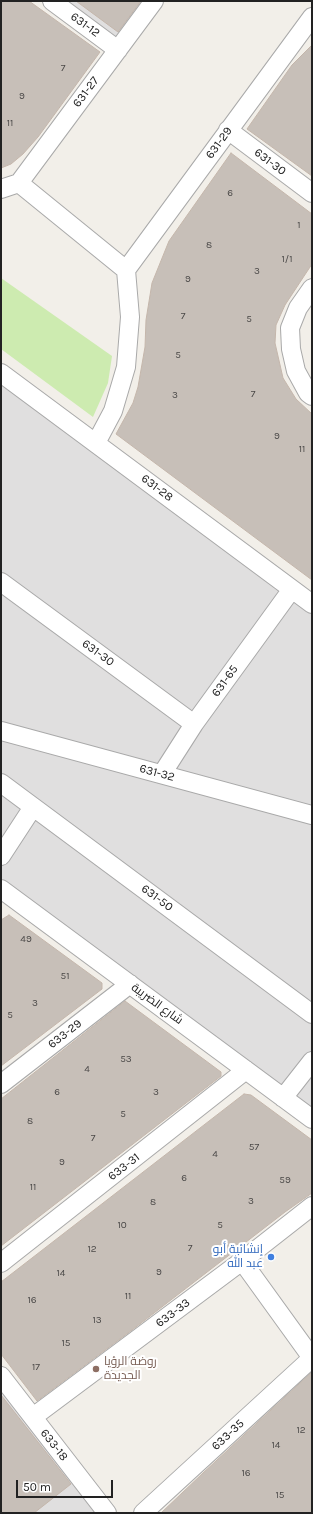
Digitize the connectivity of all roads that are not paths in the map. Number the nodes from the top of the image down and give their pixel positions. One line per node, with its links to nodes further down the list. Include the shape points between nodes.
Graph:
1 (52, 1): 4 (street, 631-12)
2 (154, 1): 4 (street, 631-27)
3 (312, 17): 5 (street, 631-29)
4 (118, 50): 6 (street, 631-27)
5 (228, 130): 8 (street, 631-30); 9 (street, 631-29)
6 (19, 183): 7 (street); 9 (street)
7 (1, 189)
8 (312, 193)
9 (126, 270): 13 (street, via 130,317 126,367 113,411)
10 (312, 288): 12 (street, via 298,308 290,328 296,372)
11 (1, 373): 13 (street, 631-28)
12 (312, 396)
13 (96, 443): 15 (street, 631-28)
14 (1, 582): 17 (street, 631-30)
15 (292, 589): 16 (street, 631-28); 17 (street, 631-65)
16 (312, 604)
17 (194, 724): 19 (street, 631-65)
18 (1, 731): 19 (street, 631-32)
19 (162, 774): 22 (street, 631-32)
20 (1, 783): 21 (street, 631-50)
21 (33, 807): 23 (street); 26 (street, 631-50)
22 (312, 815)
23 (1, 856)
24 (4, 895): 25 (street, شارع الضريبة)
25 (130, 984): 28 (street, شارع الضريبة); 29 (street, 633-29)
26 (312, 1014)
27 (312, 1061): 30 (street)
28 (246, 1070): 30 (street, شارع الضريبة); 34 (street, 633-31)
29 (1, 1084)
30 (283, 1098): 31 (street, شارع الضريبة)
31 (312, 1119)
32 (312, 1206): 33 (street, 633-33)
33 (242, 1261): 35 (street); 37 (street, 633-33)
34 (1, 1263)
35 (312, 1358): 39 (street, 633-35)
36 (1, 1376): 37 (street, 633-18)
37 (33, 1418): 38 (street, 633-18)
38 (108, 1513)
39 (143, 1513)

